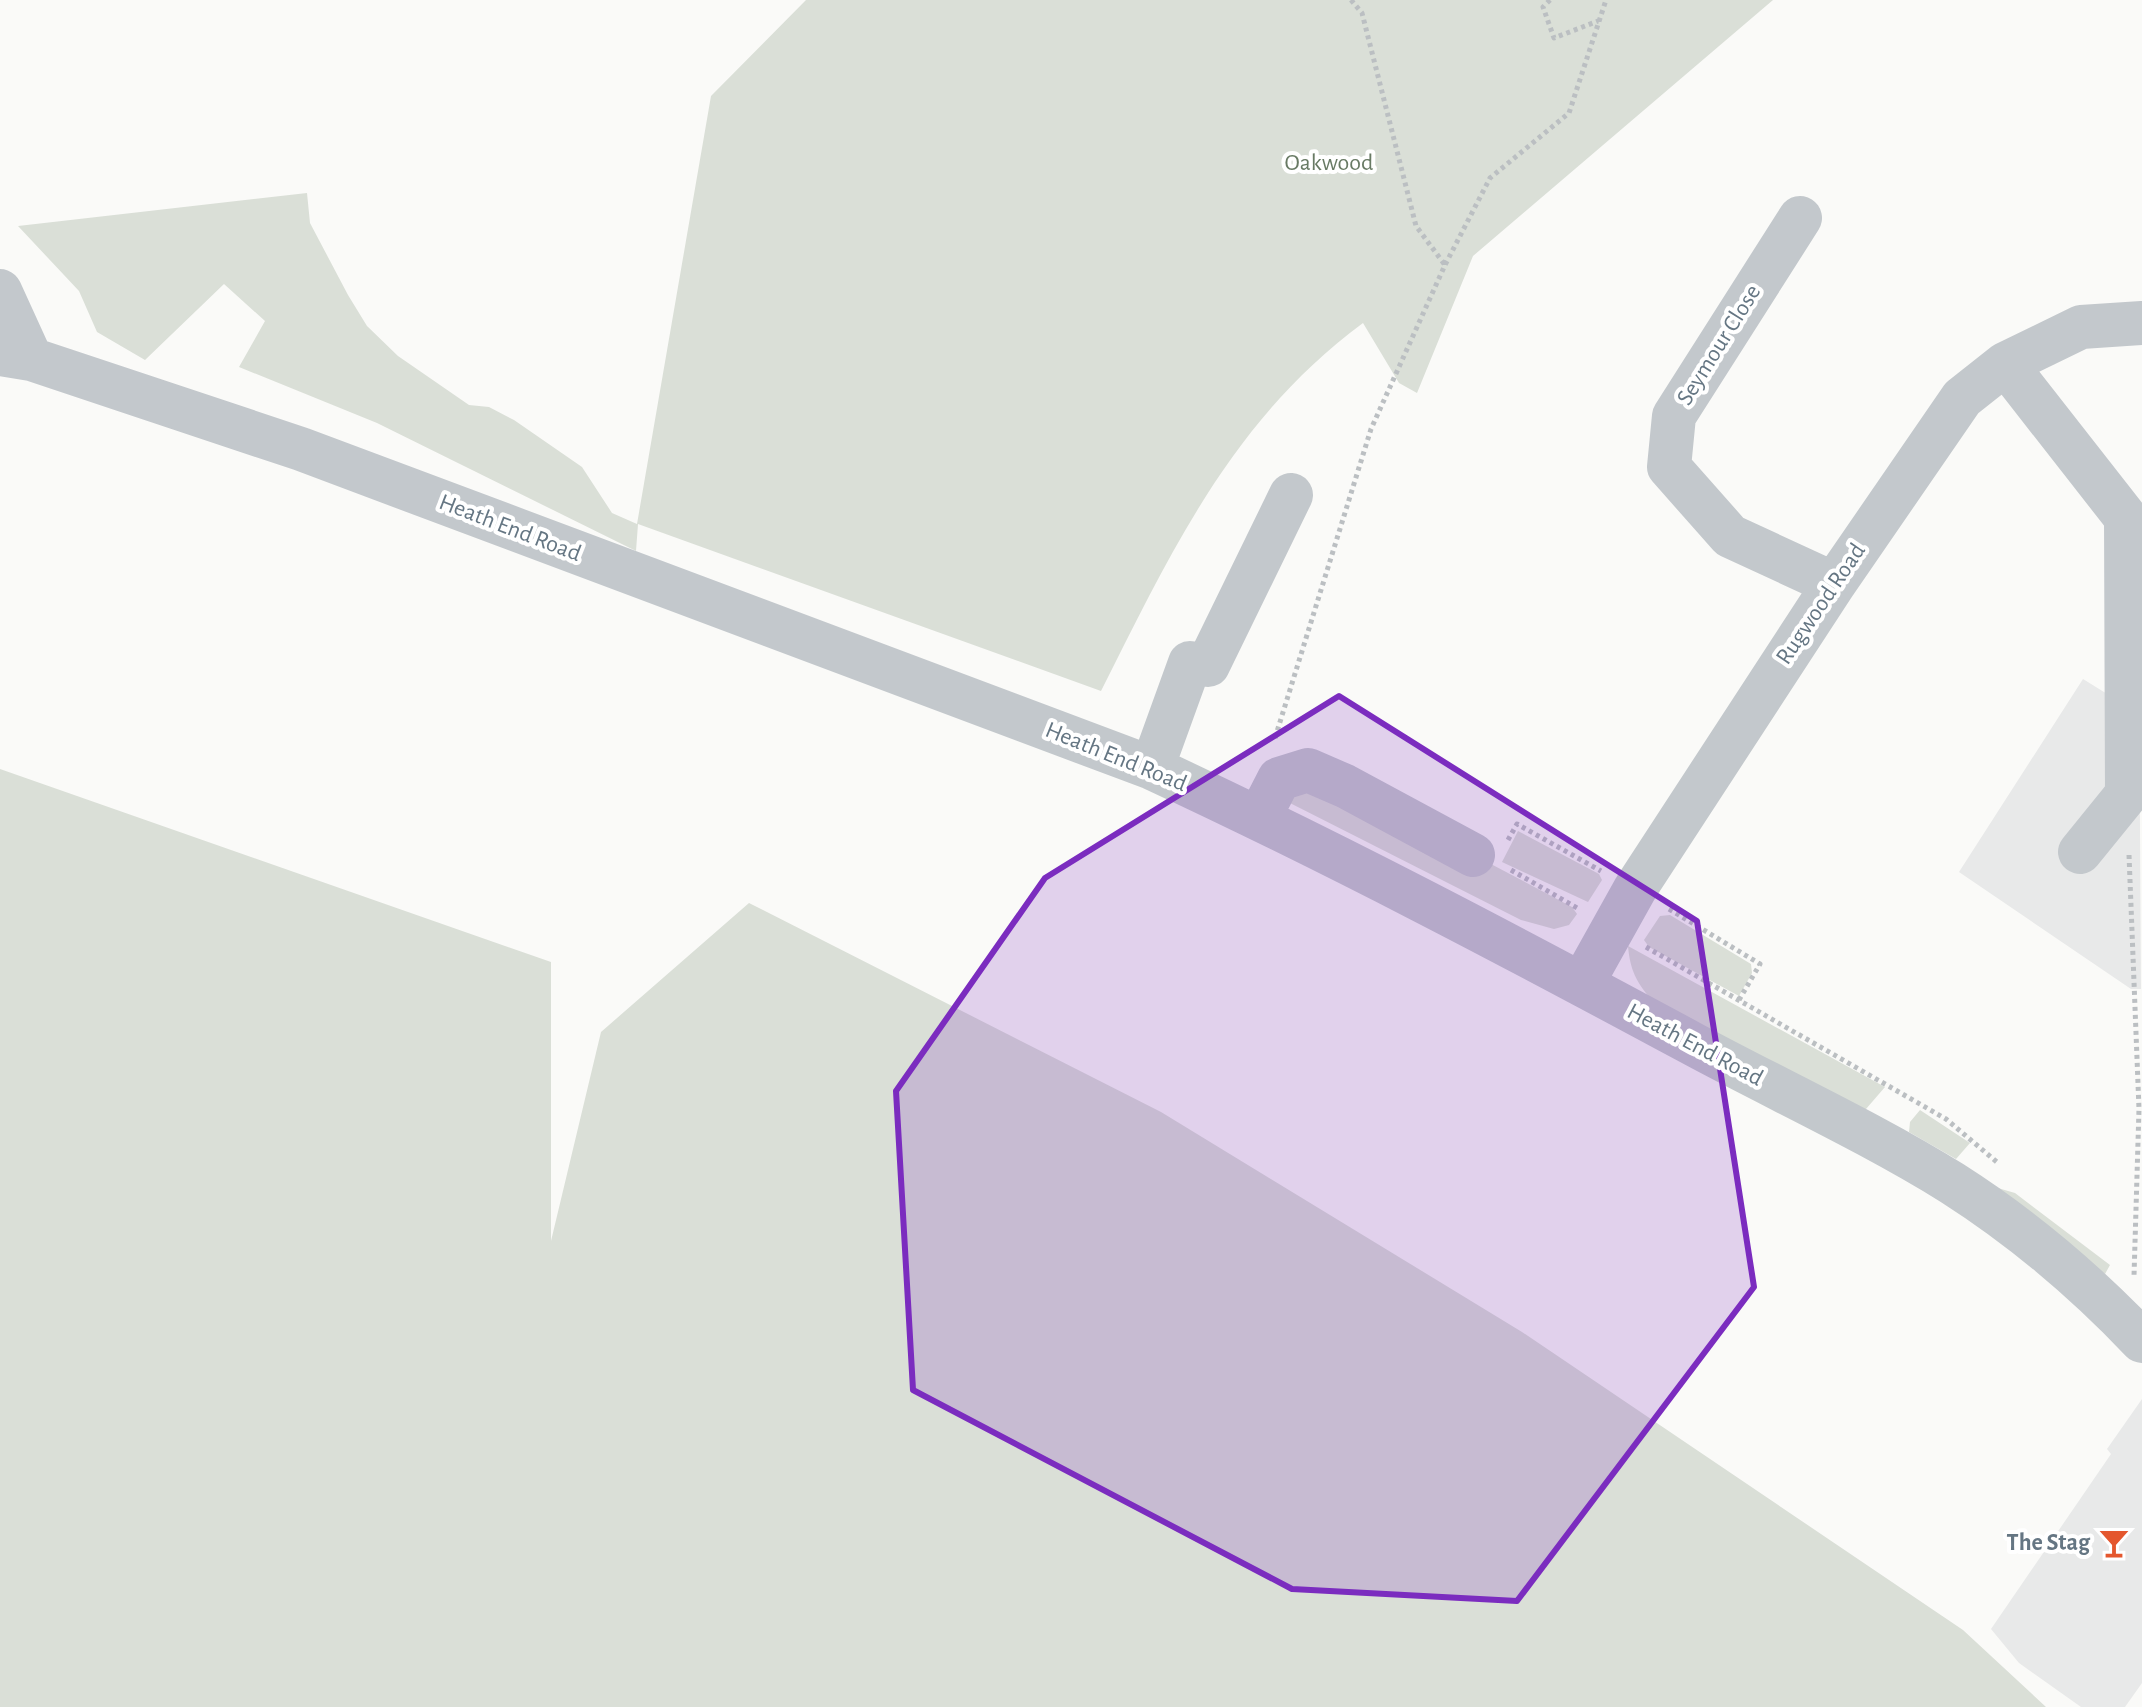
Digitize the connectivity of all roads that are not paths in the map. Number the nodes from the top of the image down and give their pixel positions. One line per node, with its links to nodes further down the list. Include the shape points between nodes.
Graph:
1 (1800, 218): 7 (street, Seymour Close, via 1674,416 1669,467 1730,536)
2 (0, 291): 4 (street)
3 (2142, 323): 7 (street, Rugwood Road, via 2081,327 2005,364 1962,398)
4 (16, 356): 8 (street, Heath End Road, via 301,449)
5 (2018, 380): 10 (street, via 2126,518 2127,794)
6 (1291, 495): 8 (street, via 1208,665 1190,663)
7 (1834, 584): 12 (street, Rugwood Road)
8 (1152, 768): 9 (street, Heath End Road)
9 (1259, 818): 11 (street, via 1279,779 1308,770); 12 (street, Heath End Road)
10 (2080, 852)
11 (1491, 862)
12 (1582, 984): 13 (street, Heath End Road, via 1951,1183 2017,1229)
13 (2142, 1341)

